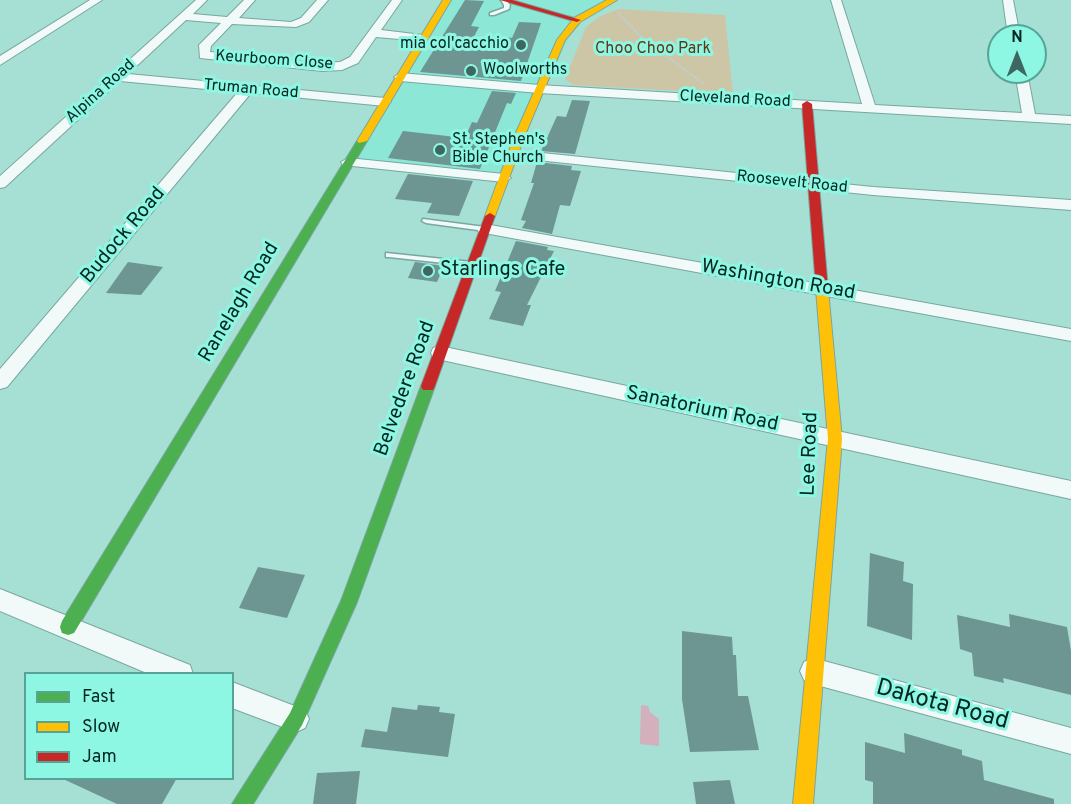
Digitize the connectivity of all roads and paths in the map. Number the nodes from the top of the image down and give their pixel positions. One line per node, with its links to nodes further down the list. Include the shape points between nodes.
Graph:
1 (97, 0): 20 (street)
2 (202, 0): 14 (street, Alpina Road)
3 (250, 0): 15 (street, Keurboom Close)
4 (323, 0): 15 (street, Keurboom Close, via 296,25)
5 (397, 0): 18 (street, Keurboom Close)
6 (447, 0): 19 (street, Ranelagh Road)
7 (503, 0): 11 (street); 12 (lane, via 506,9)
8 (836, 0): 29 (street)
9 (1008, 0): 17 (street)
10 (611, 5): 16 (street); 25 (path, via 661,54)
11 (523, 7): 13 (lane, via 509,11); 16 (street)
12 (492, 14)
13 (507, 16)
14 (184, 17): 15 (street, Keurboom Close); 21 (street, Alpina Road)
15 (229, 21): 18 (street, Keurboom Close, via 205,45 204,55 335,68 354,60)
16 (574, 22): 24 (street, Belvedere Road, via 561,40)
17 (1012, 24)
18 (374, 32): 19 (street)
19 (424, 36): 22 (street, Ranelagh Road)
20 (0, 61)
21 (118, 77): 26 (street, Truman Road); 35 (street, Alpina Road)
22 (400, 77): 24 (street, Cleveland Road); 27 (street, Ranelagh Road)
23 (1023, 84): 30 (street)
24 (539, 89): 28 (street, Cleveland Road); 32 (street, Belvedere Road)
25 (710, 89)
26 (247, 90): 27 (street, Truman Road); 45 (street, Budock Road)
27 (385, 102): 33 (street, Ranelagh Road)
28 (807, 104): 29 (street, Cleveland Road); 36 (street, Lee Road)
29 (870, 108): 30 (street, Cleveland Road)
30 (1029, 117): 31 (street, Cleveland Road)
31 (1071, 120)
32 (513, 154): 34 (street, Belvedere Road); 36 (street, Roosevelt Road)
33 (348, 162): 34 (street); 49 (street, Ranelagh Road)
34 (504, 178): 39 (street, Belvedere Road)
35 (0, 184)
36 (814, 185): 37 (street, Roosevelt Road); 42 (street, Lee Road)
37 (1071, 205)
38 (426, 221): 39 (lane)
39 (485, 229): 41 (street, Belvedere Road); 42 (street, Washington Road)
40 (389, 255): 41 (lane)
41 (472, 264): 44 (street, Belvedere Road)
42 (824, 290): 43 (street, Washington Road); 46 (street, Lee Road)
43 (1071, 335)
44 (440, 353): 46 (street, Sanatorium Road); 53 (street, Belvedere Road, via 349,602)
45 (0, 382)
46 (835, 438): 47 (street, Sanatorium Road); 50 (street, Lee Road)
47 (1071, 490)
48 (0, 600): 49 (street)
49 (68, 627): 51 (street)
50 (813, 671): 54 (street, Dakota Road); 56 (street, Lee Road)
51 (176, 672)
52 (234, 696): 53 (street)
53 (296, 719): 55 (street, Belvedere Road)
54 (1071, 741)
55 (242, 804)
56 (803, 804)

